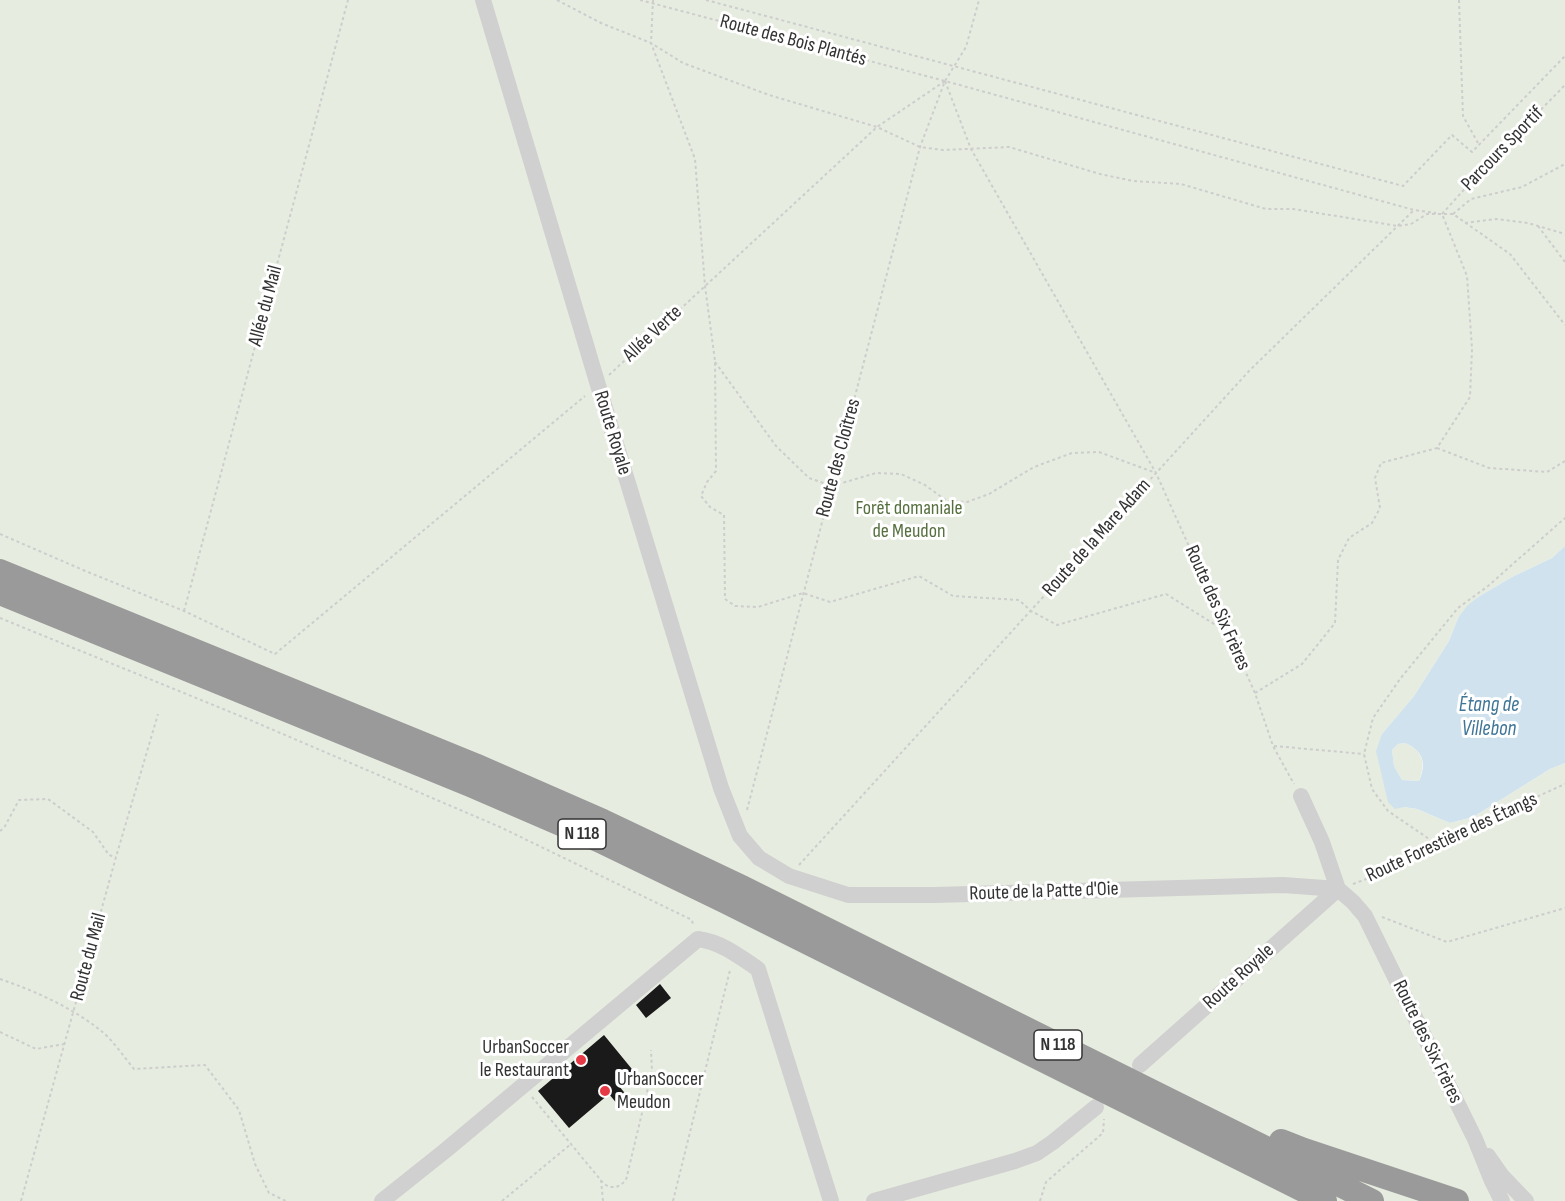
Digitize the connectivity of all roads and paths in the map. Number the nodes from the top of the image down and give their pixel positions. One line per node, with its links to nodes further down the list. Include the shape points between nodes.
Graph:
1 (348, 0): 40 (path, Allée du Mail)
2 (483, 0): 30 (street, Route Royale)
3 (557, 0): 9 (path)
4 (640, 0): 8 (path, Route des Bois Plantés)
5 (706, 0): 11 (path)
6 (979, 0): 11 (path, Route des Cloîtres, via 966,48)
7 (1459, 0): 15 (path, via 1463,116)
8 (654, 2): 9 (path); 12 (path, Route des Bois Plantés)
9 (651, 43): 14 (path, via 683,63 769,95); 27 (path, via 695,159)
10 (1565, 56): 15 (path)
11 (953, 67): 12 (path, Route des Cloîtres); 15 (path, via 1403,186 1452,135 1472,152)
12 (945, 81): 14 (path, Allée Verte); 16 (path, Route des Cloîtres); 17 (path, Route des Six Frères); 19 (path, Route des Bois Plantés)
13 (1565, 85): 20 (path, Parcours Sportif)
14 (877, 127): 16 (path); 27 (path, Allée Verte)
15 (1479, 144)
16 (920, 147): 17 (path); 34 (path, Route des Cloîtres)
17 (971, 149): 24 (path, via 1009,147 1100,174 1180,184 1266,209 1293,209); 33 (path, Route des Six Frères)
18 (1565, 164): 21 (path, Parcours Sportif, via 1522,187 1471,199)
19 (1414, 210): 20 (path, Route des Bois Plantés); 24 (path, Route de la Mare Adam)
20 (1442, 214): 21 (path); 24 (path, via 1427,214 1411,224); 31 (path, via 1467,276 1472,349 1470,397)
21 (1453, 214): 22 (path)
22 (1465, 223): 23 (path, via 1496,219); 28 (path, via 1510,254)
23 (1537, 225): 25 (path); 26 (path)
24 (1398, 226): 33 (path, Route de la Mare Adam, via 1248,371)
25 (1565, 234)
26 (1565, 262)
27 (705, 286): 29 (path); 30 (path, Allée Verte)
28 (1565, 325)
29 (715, 361): 34 (path, via 776,446 809,478); 39 (path, via 716,471 701,496 710,507 724,514 725,599 735,606 758,607)
30 (598, 386): 40 (path, Allée Verte, via 274,654); 51 (street, Route Royale, via 721,788)
31 (1437, 448): 32 (path, via 1489,468 1547,472); 44 (path, via 1381,463 1375,478 1380,508 1372,523 1349,538 1338,560 1335,623 1302,664)
32 (1565, 460)
33 (1156, 473): 34 (path, via 1100,452 1072,453 1034,467 989,494 967,502 947,501 925,484 901,474 876,473); 41 (path, Route de la Mare Adam); 43 (path, Route des Six Frères)
34 (832, 486): 39 (path, Route des Cloîtres)
35 (1565, 518): 47 (path, via 1458,609 1373,718)
36 (0, 534): 40 (path)
37 (0, 571): 69 (highway, N 118, via 476,765 603,821)
38 (0, 593): 82 (highway, N 118, via 610,846)
39 (803, 593): 41 (path, via 830,602 919,576 953,596 1018,600); 51 (path, Route des Cloîtres)
40 (184, 611)
41 (1031, 611): 43 (path, via 1057,625 1166,594); 55 (path, Route de la Mare Adam)
42 (0, 618): 59 (path, via 500,827 692,920)
43 (1227, 632): 44 (path, Route des Six Frères)
44 (1255, 693): 46 (path, Route des Six Frères)
45 (158, 714): 53 (path, Route du Mail)
46 (1273, 746): 47 (path); 49 (path, Route des Six Frères)
47 (1364, 754): 52 (path, via 1372,789 1388,811)
48 (1565, 784): 52 (path, Route Forestière des Étangs)
49 (1300, 796): 56 (street, Route des Six Frères, via 1323,842)
50 (0, 831): 53 (path, via 19,800 48,800 93,832 109,855)
51 (740, 836): 54 (street, Route Royale)
52 (1438, 845): 56 (path, Route Forestière des Étangs)
53 (116, 857): 62 (path, Route du Mail)
54 (759, 858): 55 (street, Route de la Patte d'Oie)
55 (789, 876): 56 (street, Route de la Patte d'Oie, via 848,895 1283,885)
56 (1338, 889): 58 (street, Route des Six Frères); 66 (street, Route Royale)
57 (1565, 908): 58 (path, via 1447,942 1374,914)
58 (1365, 916): 70 (street, Route des Six Frères)
59 (698, 939): 60 (street); 67 (street)
60 (735, 952): 78 (path); 79 (street, via 758,969)
61 (0, 979): 62 (path)
62 (74, 1012): 64 (path, Route du Mail); 74 (path, via 102,1031 134,1069 205,1065 239,1110 255,1164 269,1193)
63 (0, 1032): 64 (path, via 36,1049)
64 (64, 1044): 73 (path, Route du Mail)
65 (651, 1050): 72 (path, via 652,1071 626,1180 616,1188)
66 (1140, 1065)
67 (522, 1085): 71 (path); 75 (street)
68 (1096, 1107): 80 (street, via 1037,1153); 81 (path, via 1104,1119 1103,1133 1046,1182)
69 (1215, 1123): 83 (highway, N 118); 84 (highway, via 1266,1136)
70 (1475, 1139): 85 (street, Route des Six Frères); 86 (street, Route des Six Frères)
71 (571, 1144): 72 (path); 76 (path)
72 (601, 1180): 77 (path)
73 (21, 1201)
74 (286, 1201)
75 (382, 1201)
76 (502, 1201)
77 (603, 1201)
78 (673, 1201)
79 (831, 1201)
80 (874, 1201)
81 (1040, 1201)
82 (1325, 1201)
83 (1372, 1201)
84 (1457, 1201)
85 (1502, 1201)
86 (1526, 1201)

